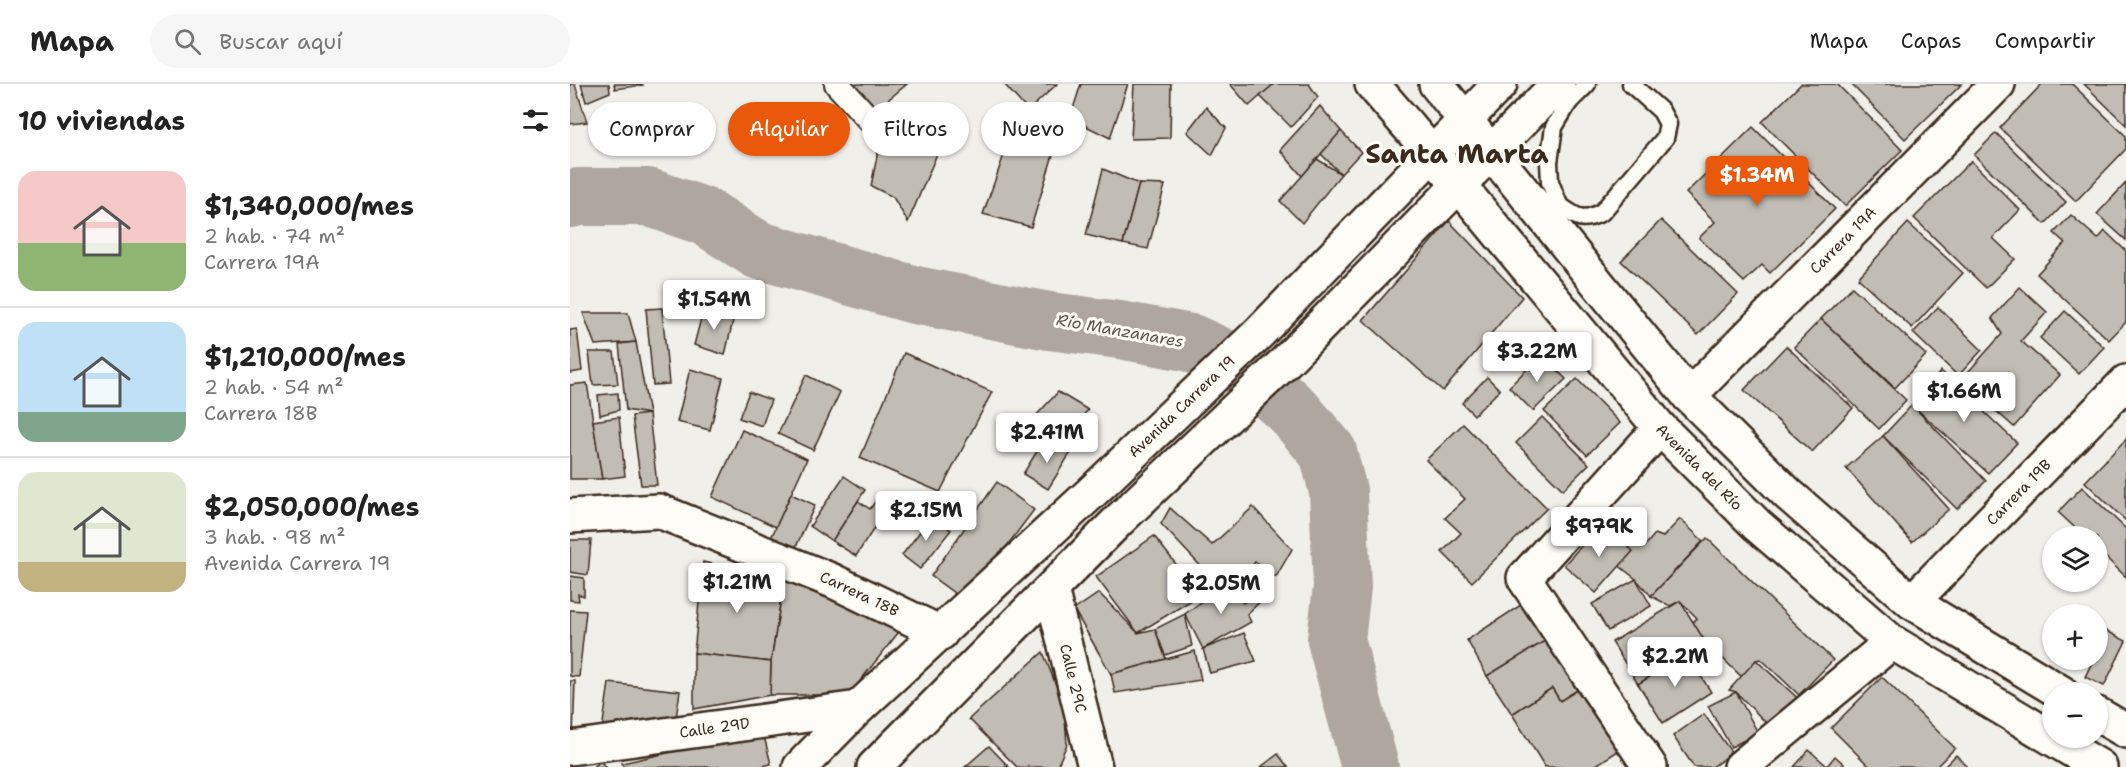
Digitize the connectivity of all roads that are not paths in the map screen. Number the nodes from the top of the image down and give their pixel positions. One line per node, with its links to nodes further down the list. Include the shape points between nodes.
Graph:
1 (837, 84): 9 (street)
2 (1372, 84): 12 (main road, Avenida del Río)
3 (1436, 84): 10 (main road)
4 (1500, 84): 10 (main road, Avenida Carrera 19)
5 (1587, 84): 8 (lane)
6 (1631, 84): 14 (lane, via 1661,111 1668,124 1665,138 1602,212 1578,218)
7 (1998, 84): 16 (main road, Carrera 19A)
8 (1560, 92): 11 (main road); 14 (lane, via 1549,162)
9 (862, 111)
10 (1465, 119): 11 (main road); 12 (main road, Avenida Carrera 19)
11 (1490, 152): 13 (main road); 14 (main road)
12 (1432, 155): 13 (main road, Avenida del Río); 21 (main road, Avenida Carrera 19, via 1259,333)
13 (1458, 184): 17 (main road, Avenida del Río); 19 (main road, via 1283,364)
14 (1552, 212): 16 (main road)
15 (2126, 382): 20 (main road, Carrera 19B)
16 (1689, 396): 20 (main road, via 1788,494)
17 (1660, 428): 22 (main road, Avenida del Río, via 1757,525); 31 (main road, via 1524,578)
18 (570, 516): 21 (main road, Carrera 18B, via 659,511 833,581)
19 (1051, 589): 28 (main road, Calle 29C); 30 (main road)
20 (1912, 602): 23 (main road)
21 (941, 633): 24 (main road, Avenida Carrera 19)
22 (1892, 642): 32 (main road); 33 (main road, Avenida del Río)
23 (2044, 682)
24 (858, 708): 27 (main road, Calle 29D); 29 (main road, Avenida Carrera 19)
25 (2108, 720): 26 (main road)
26 (2126, 731)
27 (570, 748)
28 (1089, 761)
29 (800, 767)
30 (874, 767)
31 (1650, 767)
32 (1741, 767)
33 (2100, 767)

